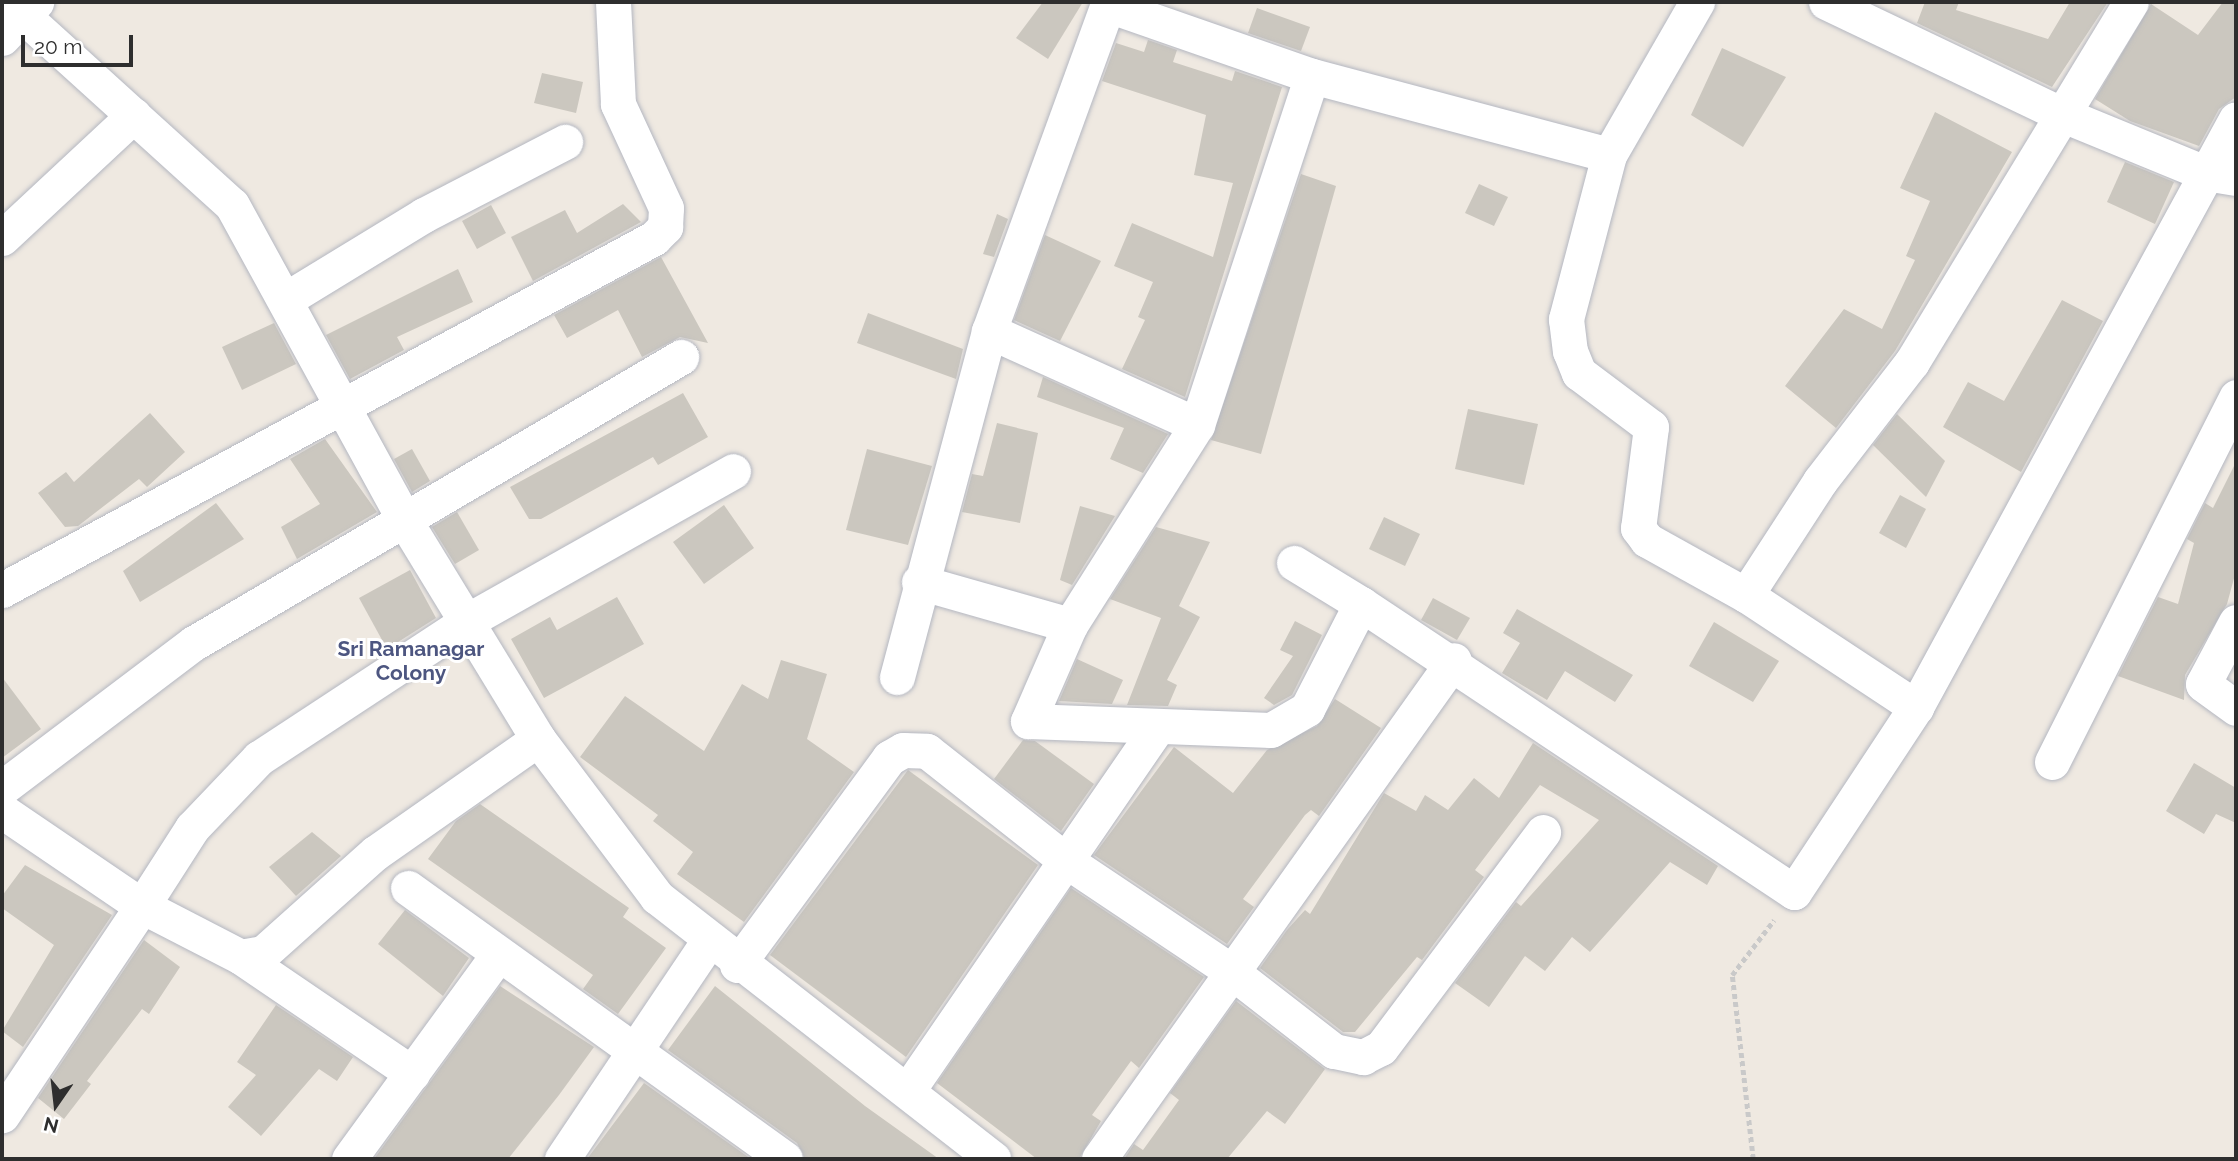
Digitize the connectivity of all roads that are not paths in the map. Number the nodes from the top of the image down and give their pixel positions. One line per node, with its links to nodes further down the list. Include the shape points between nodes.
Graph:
1 (613, 2): 19 (street, via 618,104 666,208 665,227)
2 (1826, 2): 8 (street)
3 (2131, 2): 8 (street)
4 (1108, 4): 7 (street); 16 (street)
5 (1683, 6): 12 (street)
6 (17, 14): 9 (street)
7 (1312, 76): 12 (street); 20 (street)
8 (2061, 114): 13 (street); 26 (street, via 1912,362 1820,481)
9 (134, 115): 14 (street); 15 (street, via 232,205)
10 (2236, 119): 13 (street)
11 (565, 142): 15 (street, via 424,215)
12 (1609, 155): 26 (street, via 1566,319 1570,351 1579,373 1651,427 1654,443 1638,528 1647,540)
13 (2220, 176): 33 (street)
14 (2, 239)
15 (288, 298): 19 (street)
16 (989, 331): 20 (street); 24 (street)
17 (681, 357): 22 (street)
18 (2236, 397): 37 (street)
19 (342, 407): 22 (street); 25 (street, via 239,457)
20 (1197, 425): 30 (street)
21 (733, 471): 28 (street)
22 (405, 521): 28 (street); 38 (street, via 194,643)
23 (1294, 563): 27 (street)
24 (919, 582): 30 (street); 32 (street)
25 (2, 590)
26 (1746, 595): 33 (street)
27 (1361, 604): 31 (street); 35 (street, via 1307,709 1291,724 1271,730)
28 (469, 620): 36 (street); 43 (street, via 259,758 192,828)
29 (2236, 622): 34 (street, via 2203,684)
30 (1070, 625): 35 (street, via 1028,721)
31 (1454, 660): 33 (street, via 1794,892); 48 (street)
32 (897, 677)
33 (1916, 707)
34 (2236, 708)
35 (1156, 729): 41 (street)
36 (538, 739): 44 (street, via 657,897); 46 (street, via 375,853 279,946)
37 (2052, 762)
38 (2, 788)
39 (2, 811): 43 (street)
40 (1543, 832): 48 (street, via 1381,1048 1363,1057 1334,1051)
41 (1065, 860): 47 (street, via 927,751 903,750 889,758); 48 (street); 51 (street)
42 (408, 888): 45 (street)
43 (142, 906): 46 (street); 52 (street)
44 (709, 942): 47 (street); 49 (street)
45 (498, 955): 49 (street); 50 (street)
46 (240, 957): 50 (street)
47 (737, 965): 51 (street)
48 (1232, 972): 57 (street)
49 (637, 1050): 54 (street); 55 (street)
50 (412, 1073): 53 (street)
51 (908, 1090): 56 (street)
52 (2, 1115)
53 (349, 1159)
54 (562, 1159)
55 (785, 1159)
56 (993, 1159)
57 (1099, 1159)

